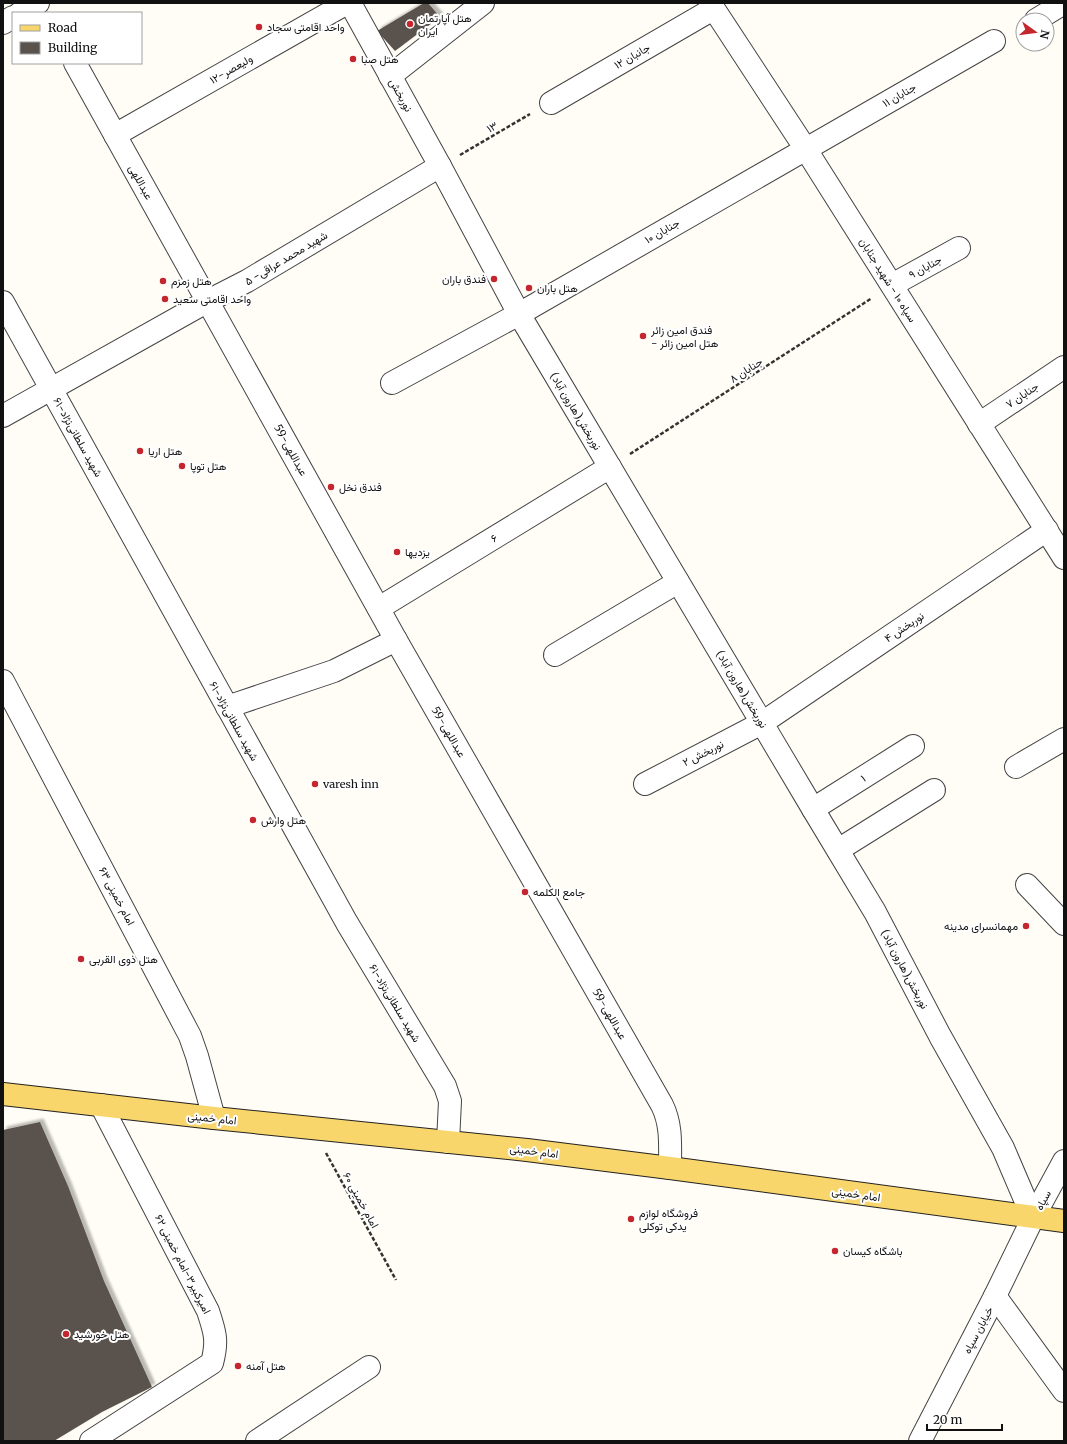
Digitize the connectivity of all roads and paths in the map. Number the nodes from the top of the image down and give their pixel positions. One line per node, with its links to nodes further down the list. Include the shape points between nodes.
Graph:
1 (40, 3): 7 (street); 8 (street)
2 (347, 3): 16 (street, ولیعصر-۱۲)
3 (350, 3): 14 (street, نوربخش)
4 (482, 3): 14 (street)
5 (1064, 3): 9 (street)
6 (712, 6): 15 (street, جانبان ۱۲); 17 (street, سپاه ۱۰ - شهید جنابان)
7 (22, 12)
8 (45, 12)
9 (1049, 12)
10 (12, 18): 11 (street)
11 (3, 23)
12 (994, 41): 17 (street, جنابان ۱۱)
13 (76, 64): 16 (street, عبداللهی)
14 (390, 76): 18 (street, نوربخش)
15 (551, 103): 18 (path, ۱۳)
16 (115, 135): 21 (street, عبداللهی)
17 (805, 148): 20 (street, سپاه ۱۰ - شهید جنابان); 23 (street, جنابان ۱۰)
18 (440, 166): 21 (street, شهید محمد عراقی- ۵, via 254,277); 23 (street, نوربخش(هارون آباد))
19 (959, 248): 20 (street, جنابان ۹)
20 (892, 286): 28 (street, سپاه ۱۰ - شهید جنابان); 29 (path, جنابان ۸)
21 (208, 301): 26 (street, شهید محمد عراقی- ۵); 32 (street, عبداللهی-59)
22 (3, 302): 26 (street, شهید سلطانی‌نژاد-۶۱)
23 (519, 314): 25 (street, جنابان ۱۰); 29 (street, نوربخش(هارون آباد))
24 (1064, 367): 28 (street, جنابان ۷)
25 (392, 383)
26 (51, 388): 27 (street, شهید محمد عراقی- ۵); 36 (street, شهید سلطانی‌نژاد-۶۱)
27 (3, 416)
28 (979, 424): 30 (street, سپاه ۱۰ - شهید جنابان)
29 (610, 467): 31 (street, نوربخش(هارون آباد)); 32 (street, ۶)
30 (1057, 542): 37 (street, نوربخش ۴)
31 (678, 582): 34 (street); 37 (street, نوربخش(هارون آباد))
32 (379, 608): 33 (street, عبداللهی-59)
33 (396, 640): 36 (street, via 334,670); 53 (street, عبداللهی-59, via 664,1110 669,1126)
34 (555, 655)
35 (3, 680): 49 (street, امام خمینی ۶۳, via 190,1036)
36 (227, 707): 51 (street, شهید سلطانی‌نژاد-۶۱, via 347,923 445,1086 450,1101)
37 (762, 723): 41 (street, نوربخش ۲); 43 (street, نوربخش(هارون آباد))
38 (1064, 739): 40 (street)
39 (913, 746): 43 (street, ۱)
40 (1016, 767)
41 (645, 784)
42 (934, 790): 44 (street)
43 (813, 810): 44 (street, نوربخش(هارون آباد))
44 (838, 850): 54 (street, نوربخش(هارون آباد), via 875,912 1003,1148)
45 (1027, 885): 46 (street)
46 (1064, 924)
47 (5, 1090): 48 (main road, امام خمینی)
48 (101, 1105): 49 (main road, امام خمینی); 60 (street, امیرکبیر۳-امام خمینی ۶۲, via 208,1311 215,1332 216,1349 212,1363)
49 (214, 1118): 50 (main road, امام خمینی)
50 (312, 1128): 51 (main road, امام خمینی); 56 (path, امام خمینی ۶۰)
51 (448, 1142): 53 (main road, امام خمینی)
52 (1064, 1161): 54 (street, سپاه)
53 (670, 1168): 54 (main road, امام خمینی)
54 (1033, 1218): 55 (main road, امام خمینی); 57 (street, خیابان سپاه)
55 (1064, 1221)
56 (396, 1280)
57 (995, 1296): 59 (street); 62 (street, خیابان سپاه)
58 (369, 1367): 61 (street)
59 (1064, 1391)
60 (92, 1441)
61 (258, 1441)
62 (920, 1441)

